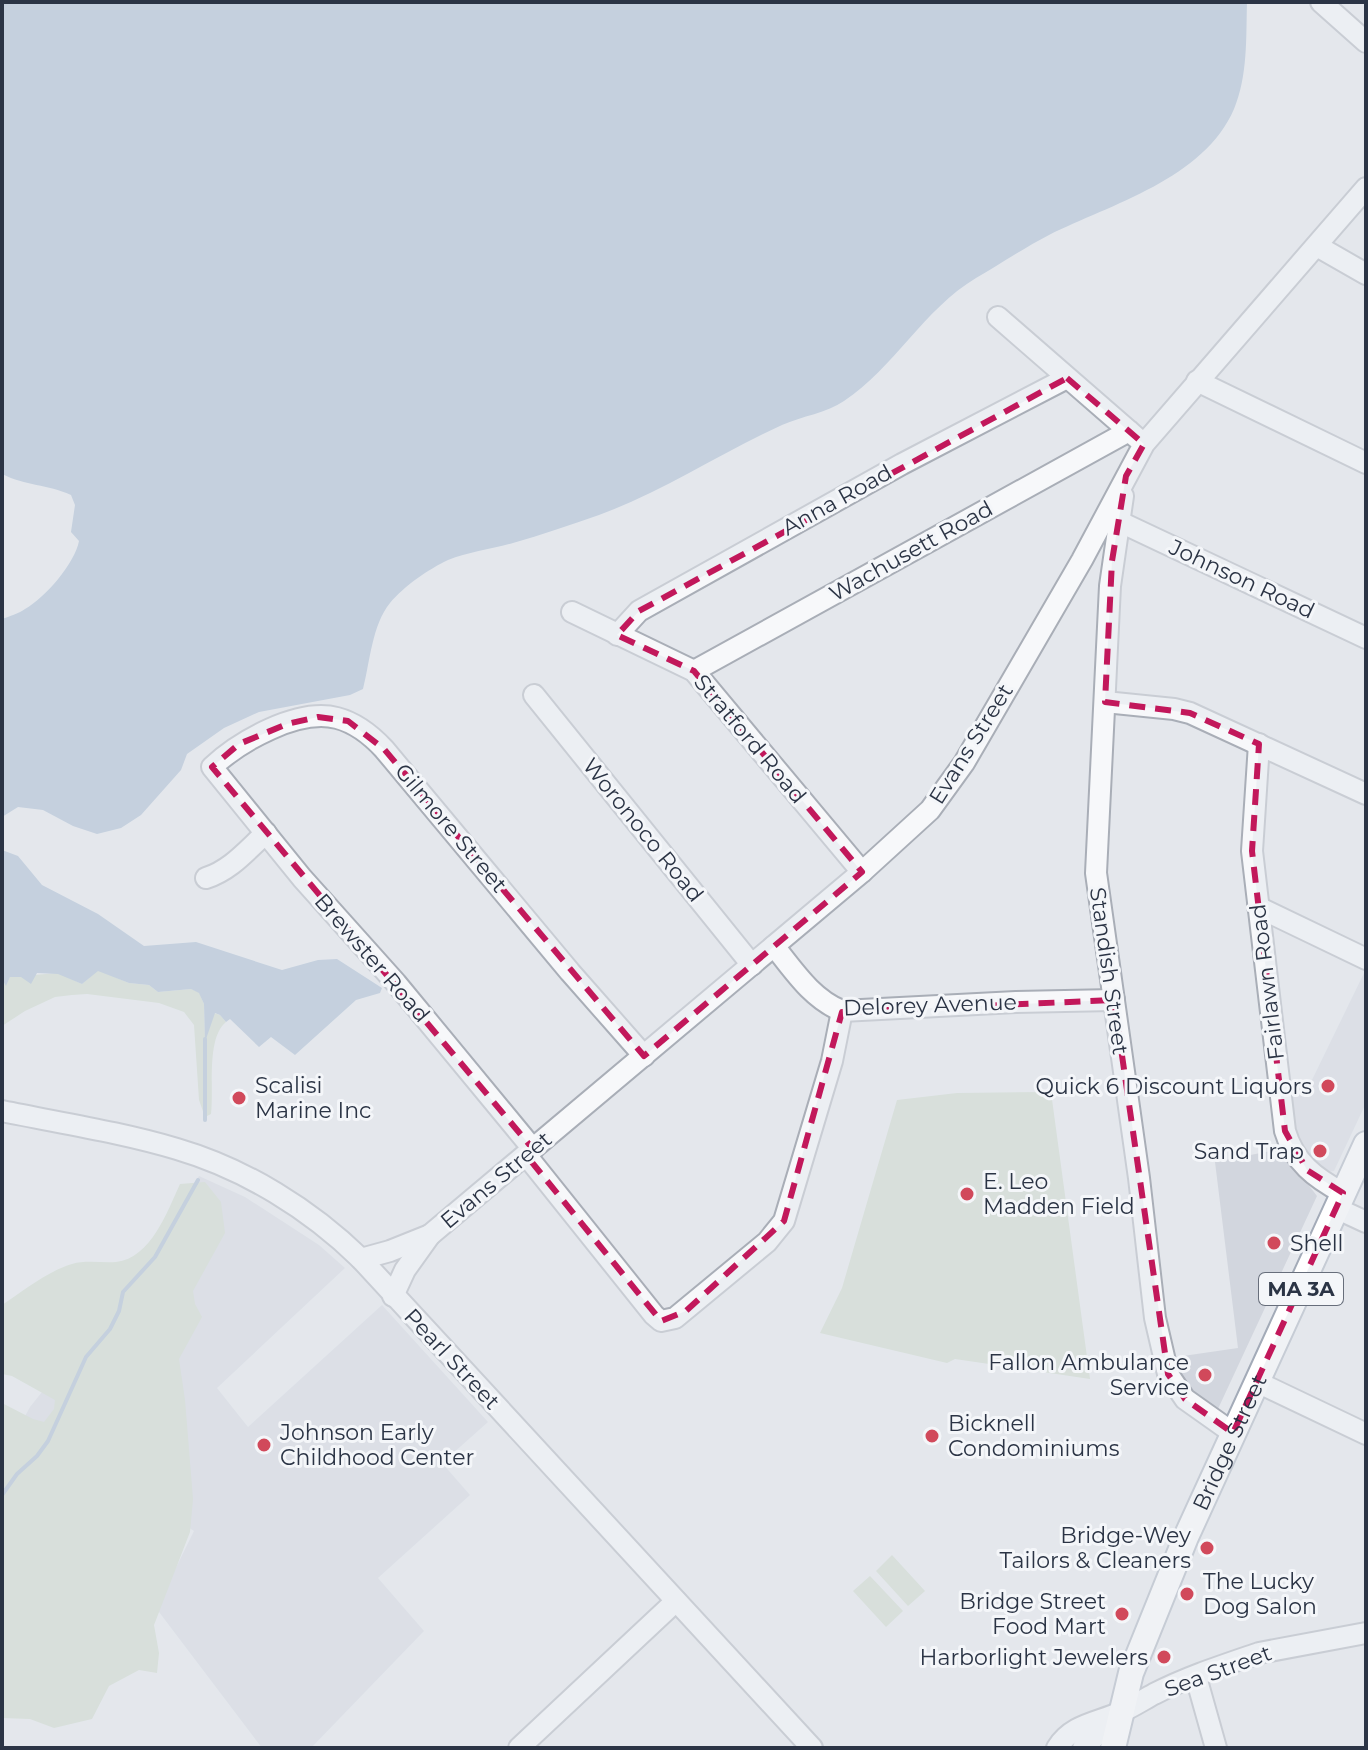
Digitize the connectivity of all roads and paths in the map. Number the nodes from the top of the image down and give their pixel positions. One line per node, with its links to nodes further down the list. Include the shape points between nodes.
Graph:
1 (1321, 2): 2 (street)
2 (1366, 42)
3 (1366, 188): 4 (street, Evans Street)
4 (1317, 246): 5 (street); 8 (street, Evans Street)
5 (1366, 274)
6 (998, 317): 7 (street)
7 (1067, 378): 9 (street); 14 (street, Anna Road, via 639,611)
8 (1197, 381): 9 (street, Evans Street); 10 (street)
9 (1136, 437): 11 (street, Evans Street); 16 (street, Wachusett Road)
10 (1366, 463)
11 (1126, 476): 12 (street, Standish Street); 23 (street, Evans Street, via 950,785 911,830)
12 (1118, 521): 15 (street, Johnson Road); 18 (street, Standish Street)
13 (572, 612): 14 (street, Stratford Road)
14 (617, 635): 16 (street, Stratford Road)
15 (1366, 638)
16 (694, 671): 23 (street, Stratford Road)
17 (534, 695): 28 (street, Woronoco Road)
18 (1105, 702): 19 (street, via 1190,713); 29 (street, Standish Street, via 1096,873)
19 (1259, 744): 21 (street); 25 (street, Fairlawn Road, via 1252,851)
20 (212, 767): 22 (street, Brewster Road); 31 (street, Gilmore Street, via 239,744 287,724 335,717 362,729)
21 (1366, 794)
22 (266, 833): 24 (street, via 233,864); 34 (street, Brewster Road, via 396,983)
23 (862, 872): 26 (street, Evans Street)
24 (206, 878)
25 (1258, 907): 27 (street); 35 (street, Fairlawn Road, via 1289,1146)
26 (774, 946): 28 (street, Evans Street); 30 (street, Delorey Avenue, via 814,994)
27 (1366, 959)
28 (752, 965): 31 (street, Evans Street)
29 (1114, 1000): 30 (street, Delorey Avenue); 41 (street, Standish Street, via 1155,1318 1168,1374 1185,1399)
30 (842, 1011): 34 (street, Brewster Road, via 784,1221 767,1242 675,1318 661,1321 654,1315)
31 (644, 1056): 34 (street, Evans Street)
32 (2, 1111): 38 (street, Pearl Street, via 178,1149 226,1168 304,1211)
33 (1366, 1144): 35 (main road, Bridge Street / MA 3A)
34 (530, 1152): 37 (street, Evans Street)
35 (1340, 1201): 36 (street, Fairlawn Road); 40 (main road, Bridge Street / MA 3A)
36 (1366, 1222)
37 (430, 1235): 38 (street, Evans Street); 39 (street, Evans Street)
38 (361, 1259): 39 (street, Pearl Street)
39 (393, 1296): 43 (street, Pearl Street)
40 (1257, 1382): 41 (main road, Bridge Street / MA 3A); 42 (street)
41 (1233, 1433): 46 (main road, Bridge Street / MA 3A, via 1131,1673)
42 (1366, 1434)
43 (676, 1601): 47 (street, via 605,1665); 48 (street, Pearl Street)
44 (1366, 1633): 45 (street, Sea Street, via 1259,1653)
45 (1196, 1677): 46 (street, Sea Street); 52 (street)
46 (1121, 1713): 49 (street, Sea Street, via 1082,1725); 50 (street, Sea Street); 51 (main road, Bridge Street / MA 3A)
47 (531, 1745)
48 (812, 1748)
49 (1057, 1748)
50 (1083, 1748)
51 (1113, 1748)
52 (1216, 1748)

